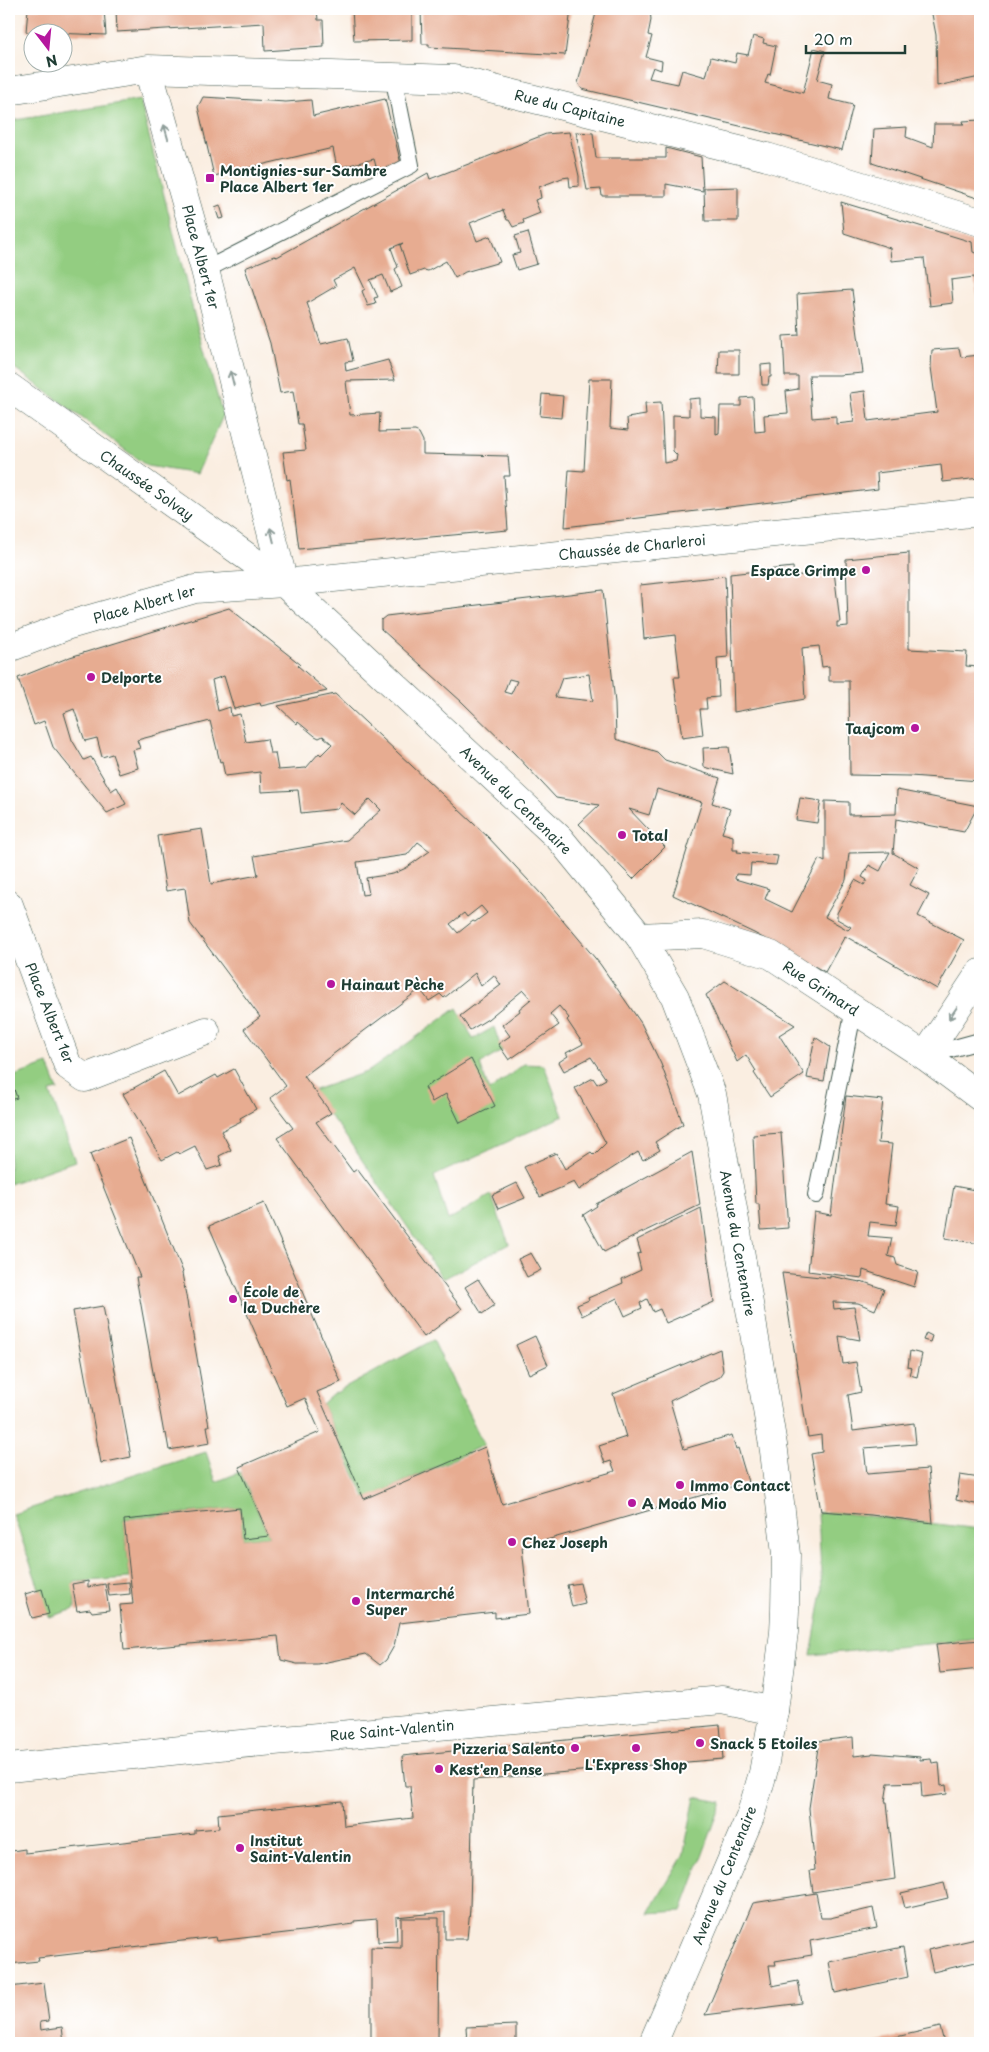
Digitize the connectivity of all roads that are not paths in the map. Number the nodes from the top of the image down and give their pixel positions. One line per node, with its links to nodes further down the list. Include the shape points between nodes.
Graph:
1 (148, 69): 2 (street, Rue du Capitaine); 3 (street); 5 (street, Place Albert 1er, one-way to 1)
2 (392, 76): 4 (street, Rue du Capitaine, via 471,83 767,157); 5 (lane, via 411,165)
3 (9, 91)
4 (980, 222)
5 (205, 270): 8 (street, Place Albert 1er, one-way to 5)
6 (9, 387): 8 (street, Chaussée Solvay)
7 (980, 512): 8 (street, Chaussée de Charleroi)
8 (284, 582): 9 (street, Place Albert Ier, via 194,589 68,626); 11 (street, Avenue du Centenaire, via 560,840)
9 (9, 648)
10 (9, 905): 14 (street, Place Albert 1er, via 68,1066 85,1078)
11 (640, 937): 13 (street, Rue Grimard, via 703,934 771,955); 19 (street, Avenue du Centenaire, via 675,997 712,1094 732,1202 774,1451 786,1554 784,1632)
12 (980, 973): 16 (street, one-way to 16)
13 (854, 1009): 16 (street, Rue Grimard); 18 (lane)
14 (206, 1031)
15 (980, 1041): 16 (lane)
16 (925, 1056): 17 (street, Rue Grimard)
17 (980, 1098)
18 (816, 1195)
19 (774, 1711): 20 (street, Rue Saint-Valentin, via 722,1700); 21 (street, Avenue du Centenaire, via 763,1773 750,1817)
20 (9, 1768)
21 (653, 2043)

